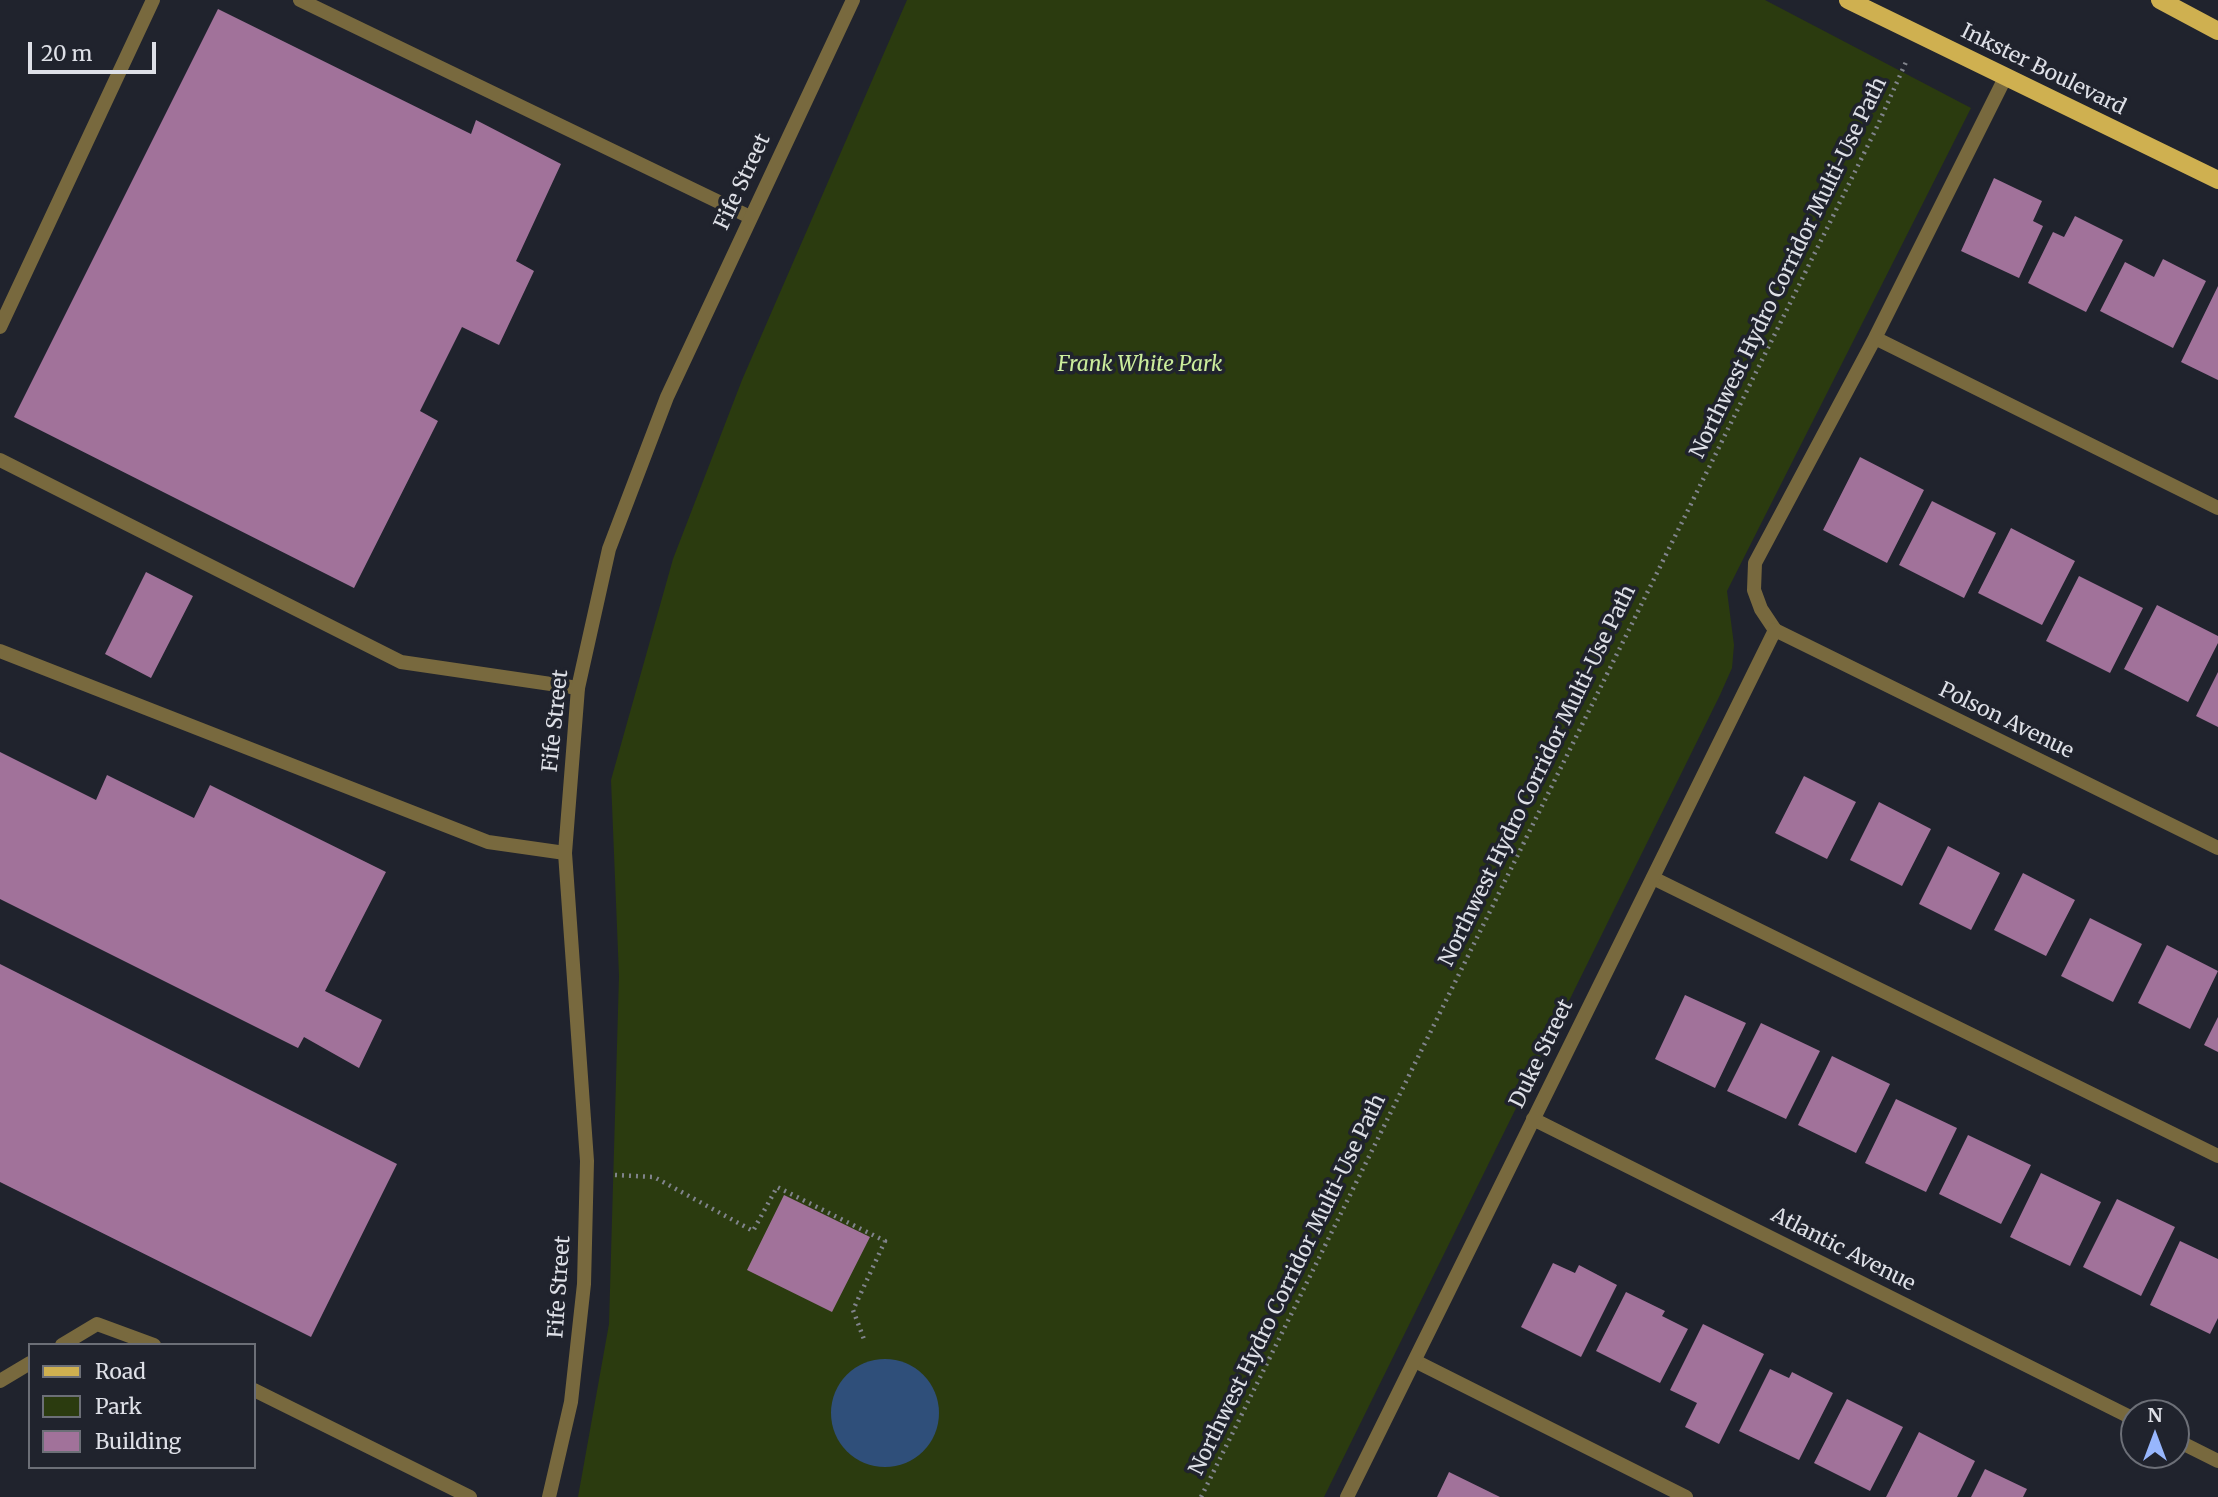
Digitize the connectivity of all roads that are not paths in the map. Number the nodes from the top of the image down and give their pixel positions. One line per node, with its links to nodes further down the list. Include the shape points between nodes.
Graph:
1 (153, 0): 10 (street)
2 (300, 0): 9 (street)
3 (853, 0): 9 (street, Fife Street)
4 (1848, 0): 7 (main road, Inkster Boulevard)
5 (2160, 0): 6 (main road)
6 (2218, 31)
7 (2005, 78): 8 (main road, Inkster Boulevard); 11 (street)
8 (2218, 180)
9 (750, 217): 16 (street, Fife Street, via 667,397 609,549)
10 (0, 327)
11 (1875, 338): 13 (street); 14 (street, via 1755,563 1755,590)
12 (0, 460): 16 (street, via 401,662)
13 (2218, 508)
14 (1775, 630): 17 (street, Polson Avenue); 19 (street, Duke Street)
15 (0, 651): 18 (street, via 488,842)
16 (578, 688): 18 (street, Fife Street)
17 (2218, 849)
18 (565, 853): 32 (street, Fife Street, via 587,1175 584,1284 571,1402)
19 (1653, 878): 20 (street, Duke Street); 21 (street)
20 (1534, 1119): 24 (street, Duke Street); 28 (street, Atlantic Avenue)
21 (2218, 1156)
22 (65, 1343): 23 (street, via 97,1324)
23 (149, 1343)
24 (1415, 1361): 33 (street, Duke Street); 34 (street)
25 (28, 1364): 26 (street)
26 (0, 1381)
27 (256, 1391): 31 (street)
28 (2120, 1412)
29 (2190, 1447): 30 (street)
30 (2218, 1461)
31 (470, 1497)
32 (549, 1497)
33 (1348, 1497)
34 (1686, 1497)

